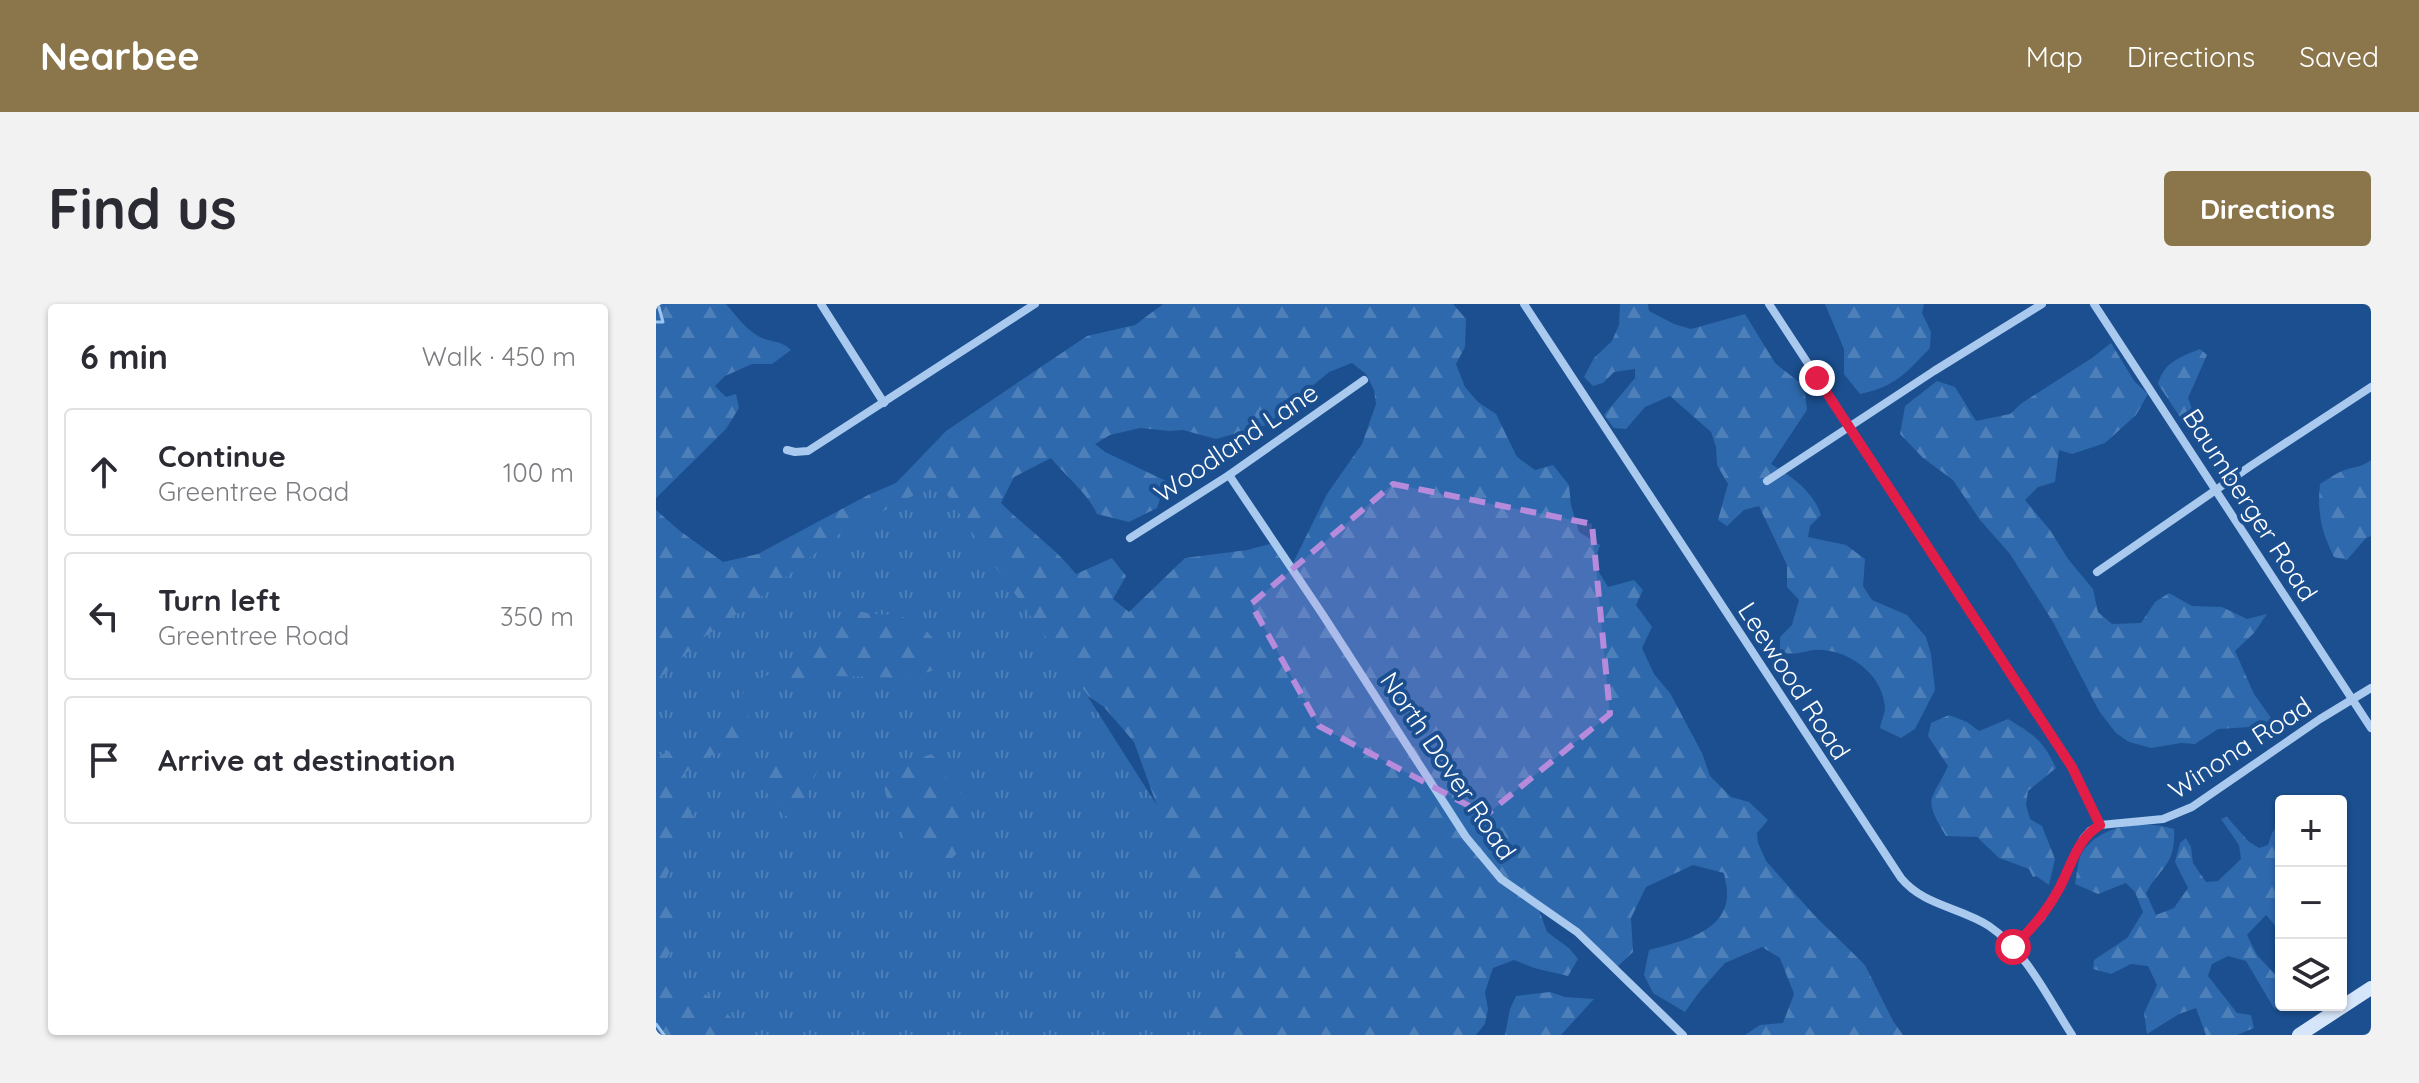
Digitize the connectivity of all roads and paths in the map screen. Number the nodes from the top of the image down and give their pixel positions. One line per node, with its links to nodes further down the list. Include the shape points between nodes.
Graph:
1 (821, 304): 9 (street)
2 (1035, 304): 9 (street)
3 (1524, 304): 21 (street, Leewood Road, via 1901,878 1927,900 1987,924)
4 (1769, 304): 10 (street)
5 (2042, 304): 10 (street)
6 (2094, 304): 14 (street, Baumberger Road)
7 (1364, 380): 12 (street, Woodland Lane)
8 (2371, 387): 14 (street)
9 (884, 403): 11 (street, via 808,451)
10 (1850, 426): 13 (street); 20 (street, via 2072,767)
11 (787, 450)
12 (1229, 475): 15 (street, Woodland Lane); 23 (street, North Dover Road, via 1490,868 1583,937)
13 (1767, 481)
14 (2216, 491): 16 (street); 18 (street, Baumberger Road)
15 (1130, 538)
16 (2097, 572)
17 (2371, 688): 18 (street, Winona Road)
18 (2351, 700): 19 (street, Baumberger Road); 20 (street, Winona Road, via 2192,807 2155,821)
19 (2371, 728)
20 (2100, 825): 21 (street, via 2083,839 2047,908)
21 (2013, 947): 24 (street, Leewood Road)
22 (2371, 988): 25 (main road)
23 (1683, 1035)
24 (2072, 1035)
25 (2299, 1035)

